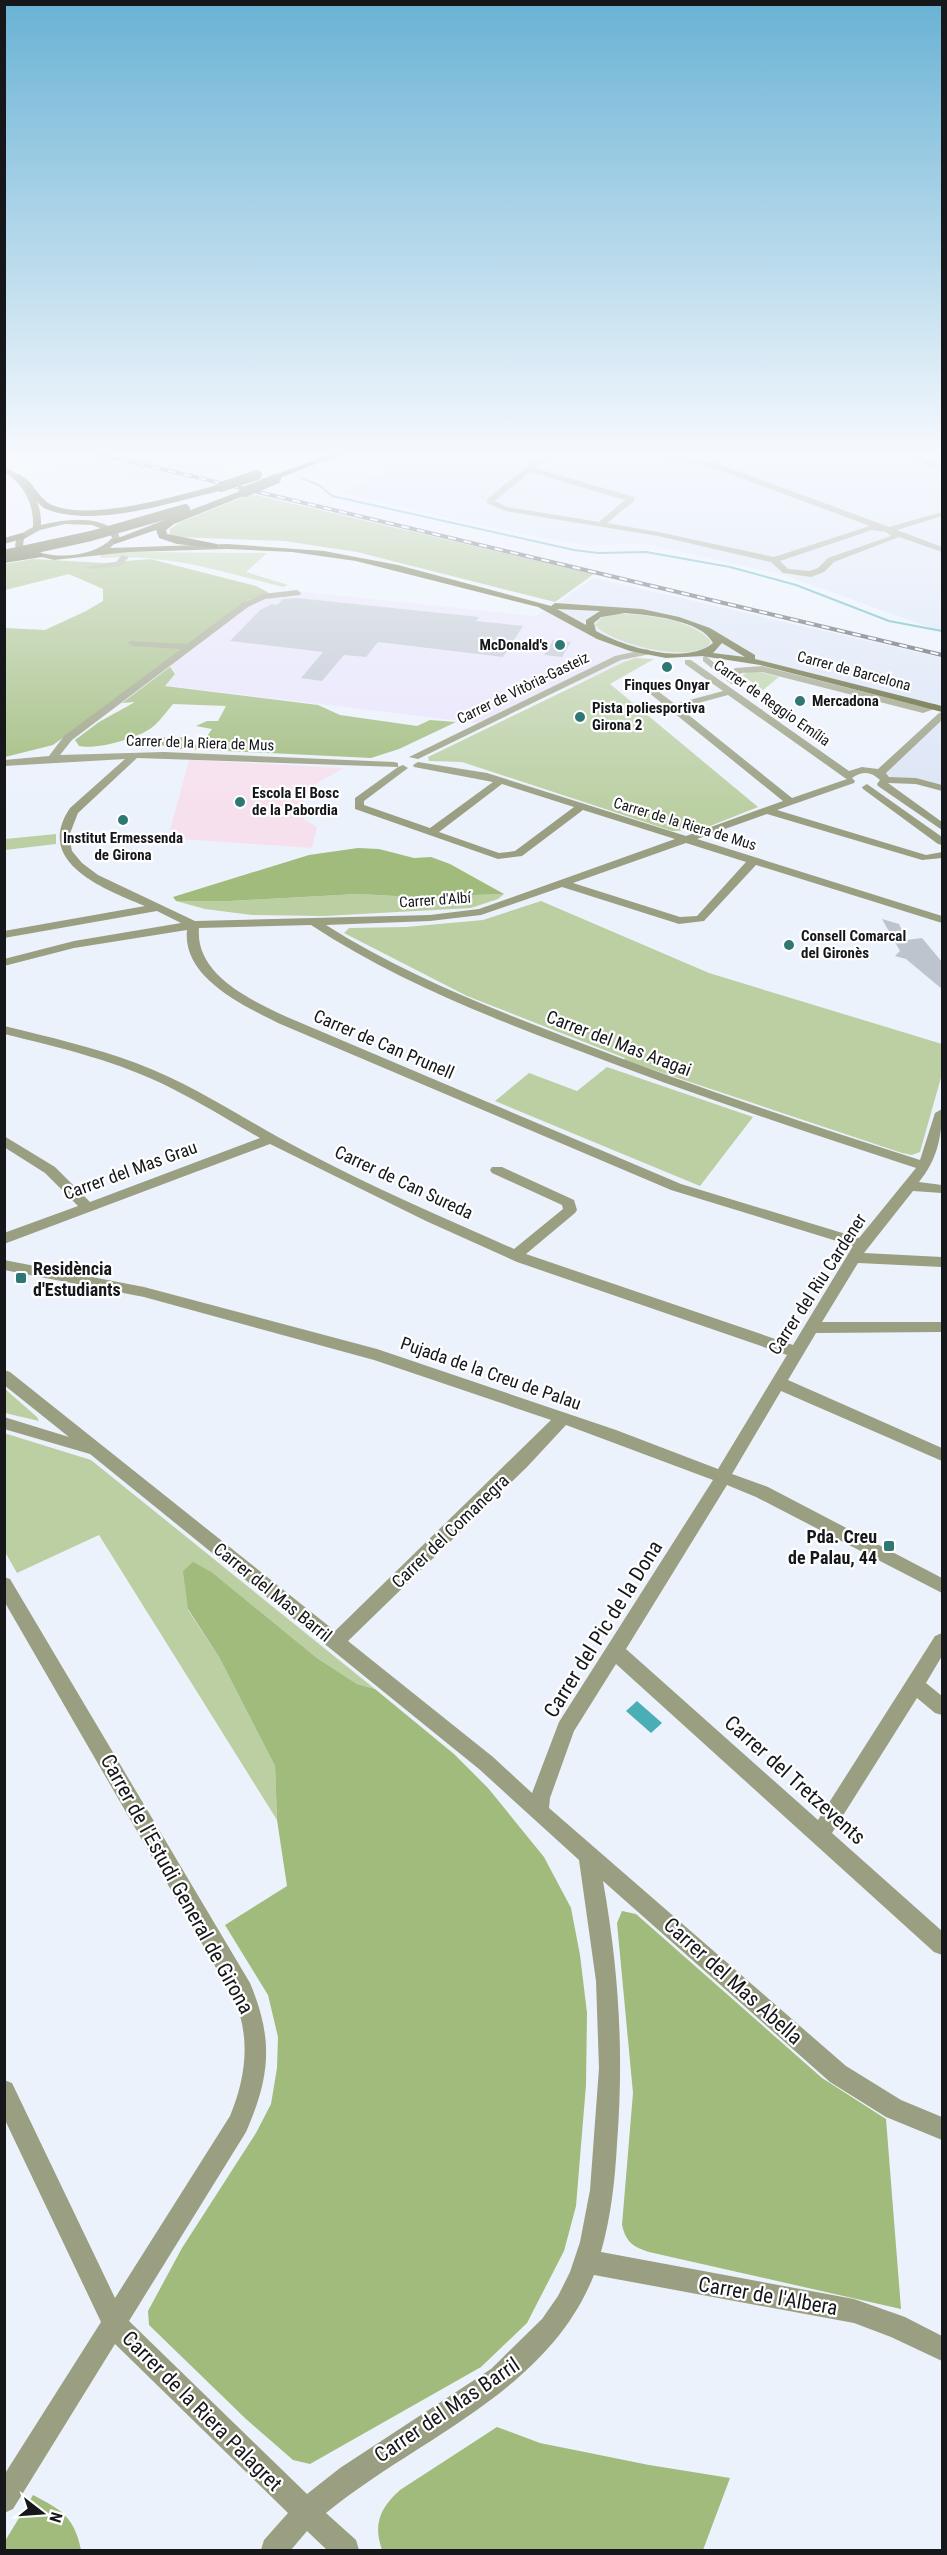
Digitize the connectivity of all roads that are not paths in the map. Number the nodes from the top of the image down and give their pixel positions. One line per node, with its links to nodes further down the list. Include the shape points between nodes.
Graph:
1 (404, 571): 5 (main road)
2 (787, 571): 3 (street)
3 (819, 571)
4 (297, 593): 11 (street, via 250,601)
5 (540, 605): 6 (main road); 7 (main road)
6 (626, 611): 7 (main road, via 596,615 589,622); 8 (main road, Carrer de Barcelona, via 677,619)
7 (592, 631): 9 (main road)
8 (713, 634): 14 (main road, via 718,644); 16 (main road, Carrer de Barcelona)
9 (610, 641): 12 (main road); 24 (street, Carrer de Vitòria-Gasteiz, via 612,649 607,657)
10 (133, 643): 11 (street)
11 (189, 647): 25 (street, via 68,738)
12 (647, 652): 13 (main road); 24 (street, Carrer de Vitòria-Gasteiz, via 618,658)
13 (678, 656): 14 (main road, Carrer de Barcelona); 15 (main road, Carrer de Reggio Emília)
14 (704, 656): 16 (main road, Carrer de Barcelona); 18 (street, Carrer de Reggio Emília)
15 (688, 662): 20 (street, Carrer de Reggio Emília)
16 (762, 662): 17 (street, Carrer de Barcelona); 22 (main road, Carrer de Barcelona)
17 (773, 671): 18 (street, Carrer de Barcelona, via 742,669); 22 (street, Carrer de Barcelona)
18 (730, 680): 28 (street, Carrer de Reggio Emília)
19 (648, 688): 21 (street)
20 (729, 692): 21 (street); 28 (street, Carrer de Reggio Emília)
21 (673, 707): 33 (street)
22 (941, 713): 29 (street)
23 (135, 755): 25 (street, Carrer de la Riera de Mus); 27 (street, Carrer de la Riera de Mus); 43 (street, via 73,811 64,827 65,845 70,857 88,874)
24 (408, 758): 27 (street); 27 (street, via 393,760); 30 (street, Carrer de la Riera de Mus)
25 (52, 759): 26 (street, Carrer de la Riera de Mus)
26 (4, 763)
27 (399, 767): 37 (street, via 359,800 359,807)
28 (852, 776): 29 (street); 31 (street); 33 (street, Carrer d'Albí)
29 (882, 779): 31 (street); 32 (street, via 916,781); 36 (street)
30 (499, 782): 34 (street, Carrer de la Riera de Mus); 37 (street)
31 (867, 787): 39 (street)
32 (942, 788)
33 (791, 803): 35 (street, Carrer d'Albí)
34 (581, 807): 37 (street, via 510,856); 38 (street, Carrer de la Riera de Mus)
35 (768, 811): 38 (street, Carrer d'Albí); 40 (street, via 926,858)
36 (942, 827)
37 (430, 833)
38 (686, 840): 41 (street, Carrer de la Riera de Mus); 42 (street, Carrer d'Albí)
39 (942, 842)
40 (942, 855)
41 (753, 861): 42 (street, via 700,919 693,921 679,921); 44 (street, Carrer de la Riera de Mus)
42 (565, 884): 45 (street, Carrer d'Albí, via 463,915)
43 (158, 907): 46 (street); 47 (street)
44 (942, 920)
45 (313, 921): 46 (street, Carrer d'Albí); 53 (street, Carrer del Mas Aragai, via 364,952 476,1007 693,1090)
46 (193, 925): 48 (street, Carrer d'Albí, via 74,945); 59 (street, Carrer de Can Prunell, via 189,936 205,969 240,997 277,1018 676,1186)
47 (8, 931)
48 (4, 963)
49 (4, 1030): 51 (street, Carrer de Can Sureda, via 132,1066 176,1085)
50 (942, 1113): 53 (street, Carrer del Riu Cardener)
51 (270, 1139): 57 (street, Carrer del Mas Grau); 60 (street, Carrer de Can Sureda)
52 (4, 1140): 57 (street, via 50,1170)
53 (925, 1166): 55 (street, Carrer del Riu Cardener)
54 (497, 1170): 60 (street, via 568,1203 570,1210)
55 (909, 1186): 56 (street); 59 (street, Carrer del Riu Cardener)
56 (942, 1189)
57 (87, 1207): 58 (street, Carrer del Mas Grau)
58 (4, 1239)
59 (862, 1245): 61 (street, Carrer del Riu Cardener)
60 (516, 1255): 66 (street, Carrer de Can Sureda)
61 (853, 1258): 62 (street); 65 (street, Carrer del Riu Cardener)
62 (942, 1262)
63 (4, 1265): 69 (street, Pujada de la Creu de Palau, via 144,1292 347,1347)
64 (942, 1327): 65 (street)
65 (811, 1328): 66 (street, Carrer del Riu Cardener)
66 (796, 1352): 68 (street, Carrer del Riu Cardener)
67 (4, 1376): 70 (street, Carrer del Mas Barril)
68 (777, 1382): 74 (street); 75 (street, Carrer del Riu Cardener)
69 (563, 1418): 75 (street, Pujada de la Creu de Palau); 79 (street, Carrer del Comanegra)
70 (57, 1419): 72 (street); 73 (street, Carrer del Mas Barril)
71 (4, 1423): 72 (street)
72 (33, 1430): 73 (street)
73 (98, 1452): 79 (street, Carrer del Mas Barril)
74 (942, 1455)
75 (723, 1477): 77 (street, Pujada de la Creu de Palau, via 762,1492); 80 (street, Carrer del Pic de la Dona)
76 (4, 1584): 90 (street, Carrer de l'Estudi General de Girona, via 242,1991 255,2029 256,2070 243,2113)
77 (942, 1586)
78 (942, 1641): 81 (street)
79 (335, 1642): 83 (street, Carrer del Mas Barril, via 486,1763)
80 (616, 1652): 83 (street, Carrer del Pic de la Dona, via 566,1728); 84 (street, Carrer del Tretzevents)
81 (915, 1685): 82 (street); 84 (street)
82 (942, 1707)
83 (538, 1812): 85 (street, Carrer del Mas Abella)
84 (820, 1835): 86 (street, Carrer del Tretzevents)
85 (588, 1855): 88 (street, Carrer del Mas Abella, via 845,2079 887,2106); 89 (street, Carrer del Mas Barril, via 607,1982 610,2046 602,2185)
86 (942, 1945)
87 (4, 2091): 90 (street, Carrer de la Riera Palagret)
88 (942, 2128)
89 (587, 2261): 91 (street, Carrer de l'Albera, via 854,2311); 93 (street, Carrer del Mas Barril, via 573,2294 523,2360 348,2477)
90 (114, 2322): 92 (street, Carrer de l'Estudi General de Girona); 93 (street, Carrer de la Riera Palagret)
91 (942, 2349)
92 (4, 2500)
93 (305, 2513): 94 (street, Carrer del Mas Barril); 95 (street, Carrer de la Riera Palagret)
94 (274, 2550)
95 (346, 2550)

